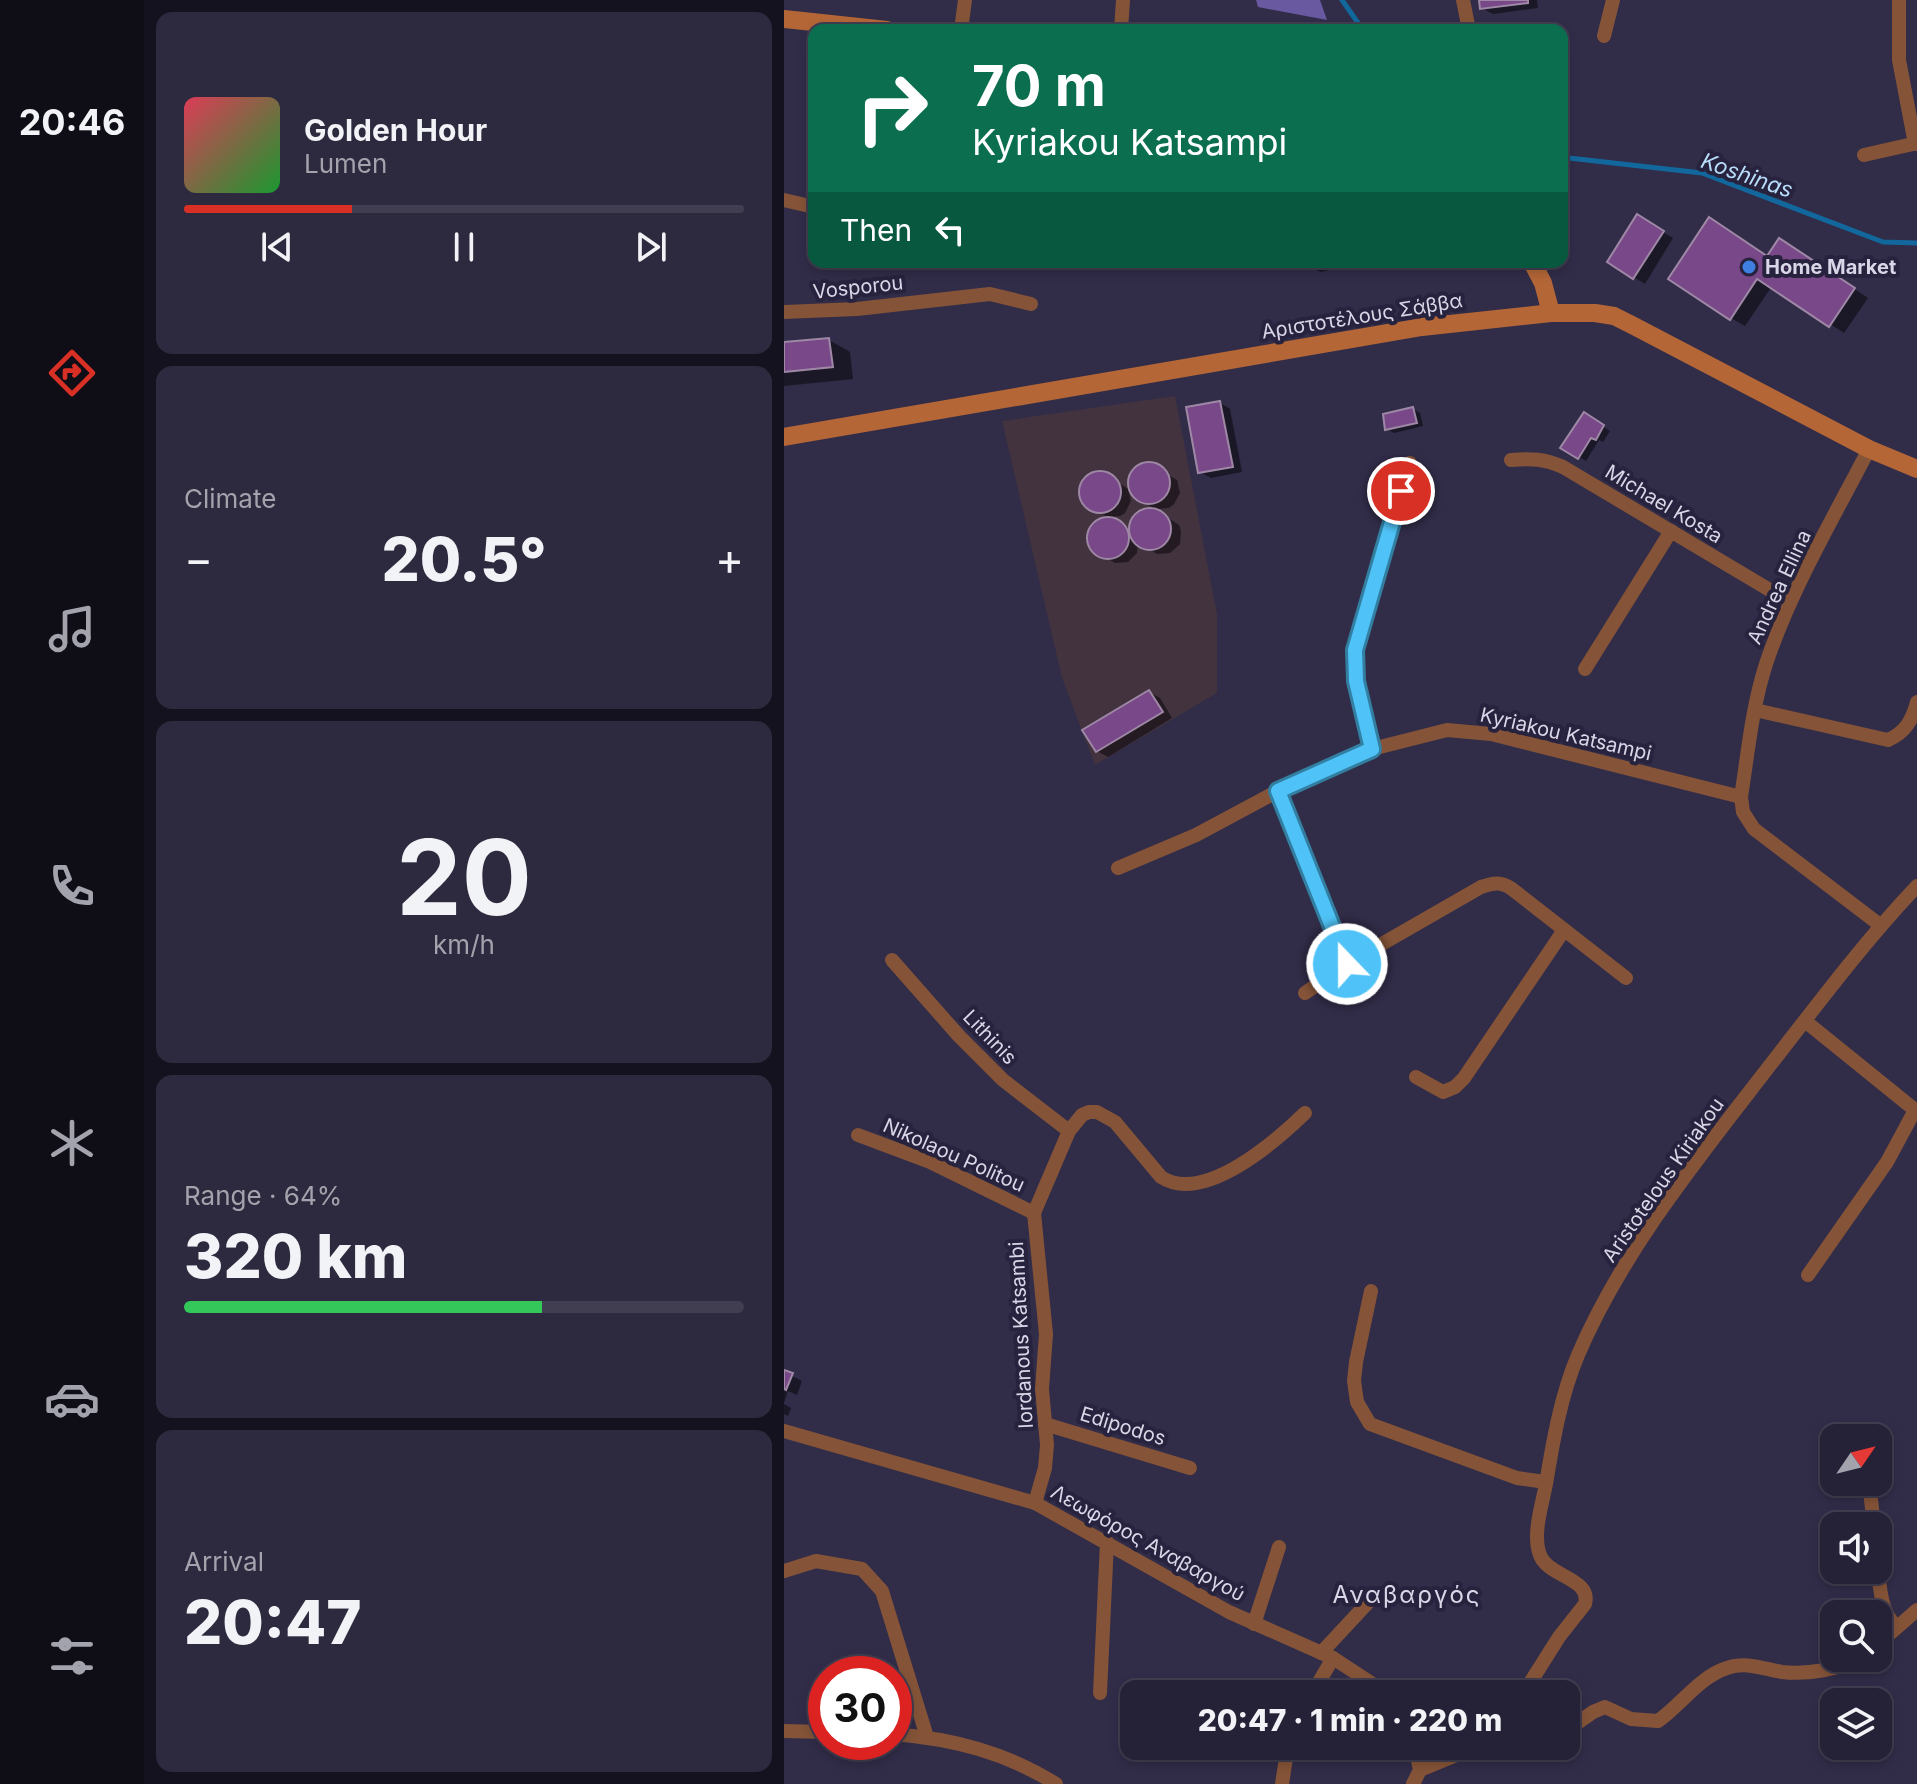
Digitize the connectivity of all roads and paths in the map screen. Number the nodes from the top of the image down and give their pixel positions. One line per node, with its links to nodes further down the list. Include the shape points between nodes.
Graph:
1 (965, 0): 8 (street)
2 (1123, 0): 9 (street)
3 (1463, 0): 10 (street)
4 (1613, 0): 11 (street)
5 (1899, 0): 12 (street, via 1899,60)
6 (784, 19): 7 (street)
7 (831, 24)
8 (962, 24)
9 (1121, 24)
10 (1468, 24)
11 (1604, 36)
12 (1916, 144): 13 (street)
13 (1864, 155)
14 (784, 200): 15 (street)
15 (808, 206)
16 (1535, 268): 19 (street)
17 (1031, 304): 18 (street, Vosporou, via 990,294)
18 (784, 312)
19 (1551, 313): 20 (street, Αριστοτέλους Σάββα, via 1422,327); 21 (street, Αριστοτέλους Σάββα, via 1614,316)
20 (784, 437)
21 (1869, 449): 24 (street, Αριστοτέλους Σάββα); 26 (street, Andrea Ellina)
22 (1511, 460): 25 (street, Michael Kosta, via 1555,463)
23 (1410, 463): 30 (street, via 1355,650 1356,681)
24 (1917, 469)
25 (1671, 531): 26 (street, Michael Kosta); 27 (street)
26 (1790, 602): 29 (street, Andrea Ellina, via 1766,663)
27 (1585, 669)
28 (1917, 702): 29 (street, via 1907,727 1888,740)
29 (1755, 710): 32 (street, Andrea Ellina)
30 (1372, 749): 31 (street, Kyriakou Katsampi); 32 (street, Kyriakou Katsampi, via 1447,730 1471,730)
31 (1278, 791): 33 (street, Kyriakou Katsampi, via 1196,835); 38 (street)
32 (1741, 797): 35 (street, via 1754,829)
33 (1118, 868)
34 (1917, 886): 35 (street, Aristotelous Kiriakou)
35 (1880, 925): 41 (street, Aristotelous Kiriakou)
36 (1564, 930): 38 (street, via 1504,883 1493,883); 39 (street); 42 (street, via 1455,1087 1443,1092)
37 (892, 960): 45 (street, Lithinis, via 1003,1080)
38 (1347, 964): 40 (street)
39 (1626, 978)
40 (1305, 993)
41 (1805, 1021): 43 (street); 53 (street, Aristotelous Kiriakou, via 1625,1266 1578,1355 1563,1398)
42 (1416, 1077)
43 (1916, 1110): 48 (street, via 1887,1162)
44 (1305, 1113): 45 (street, via 1228,1172 1188,1184 1161,1177 1107,1116 1082,1115)
45 (1069, 1131): 47 (street, Iordanous Katsambi)
46 (858, 1135): 47 (street, Nikolaou Politou, via 930,1162)
47 (1034, 1213): 50 (street, Iordanous Katsambi, via 1046,1334)
48 (1808, 1275)
49 (1371, 1291): 53 (street, via 1354,1381 1357,1402 1370,1424 1517,1478)
50 (1045, 1424): 52 (street, Edipodos); 54 (street, Iordanous Katsambi, via 1045,1468)
51 (784, 1431): 54 (street, Λεωφόρος Αναβαργού)
52 (1190, 1468)
53 (1546, 1482): 68 (street, Aristotelous Kiriakou, via 1538,1531 1541,1559 1582,1588 1587,1598)
54 (1035, 1503): 55 (street, Λεωφόρος Αναβαργού)
55 (1107, 1542): 61 (street, Λεωφόρος Αναβαργού); 69 (street)
56 (1279, 1547): 61 (street)
57 (784, 1571): 74 (street, via 816,1561 862,1569 882,1591)
58 (1880, 1584): 62 (street, via 1884,1606)
59 (1375, 1595): 64 (street)
60 (1917, 1610): 62 (street)
61 (1254, 1624): 64 (street, Λεωφόρος Αναβαργού)
62 (1896, 1626): 63 (street)
63 (1892, 1630)
64 (1327, 1656): 66 (street); 67 (street, Λεωφόρος Αναβαργού)
65 (1820, 1670): 70 (street, via 1728,1667 1658,1721 1631,1719 1605,1707)
66 (1318, 1680)
67 (1366, 1680)
68 (1532, 1680)
69 (1100, 1693)
70 (1580, 1722)
71 (784, 1731): 72 (street)
72 (808, 1732)
73 (912, 1736): 74 (street)
74 (927, 1737): 79 (street, via 997,1753)
75 (1286, 1760): 80 (street)
76 (1418, 1760): 78 (street)
77 (1444, 1760): 78 (street)
78 (1420, 1770): 81 (street)
79 (1056, 1784)
80 (1282, 1784)
81 (1413, 1784)

